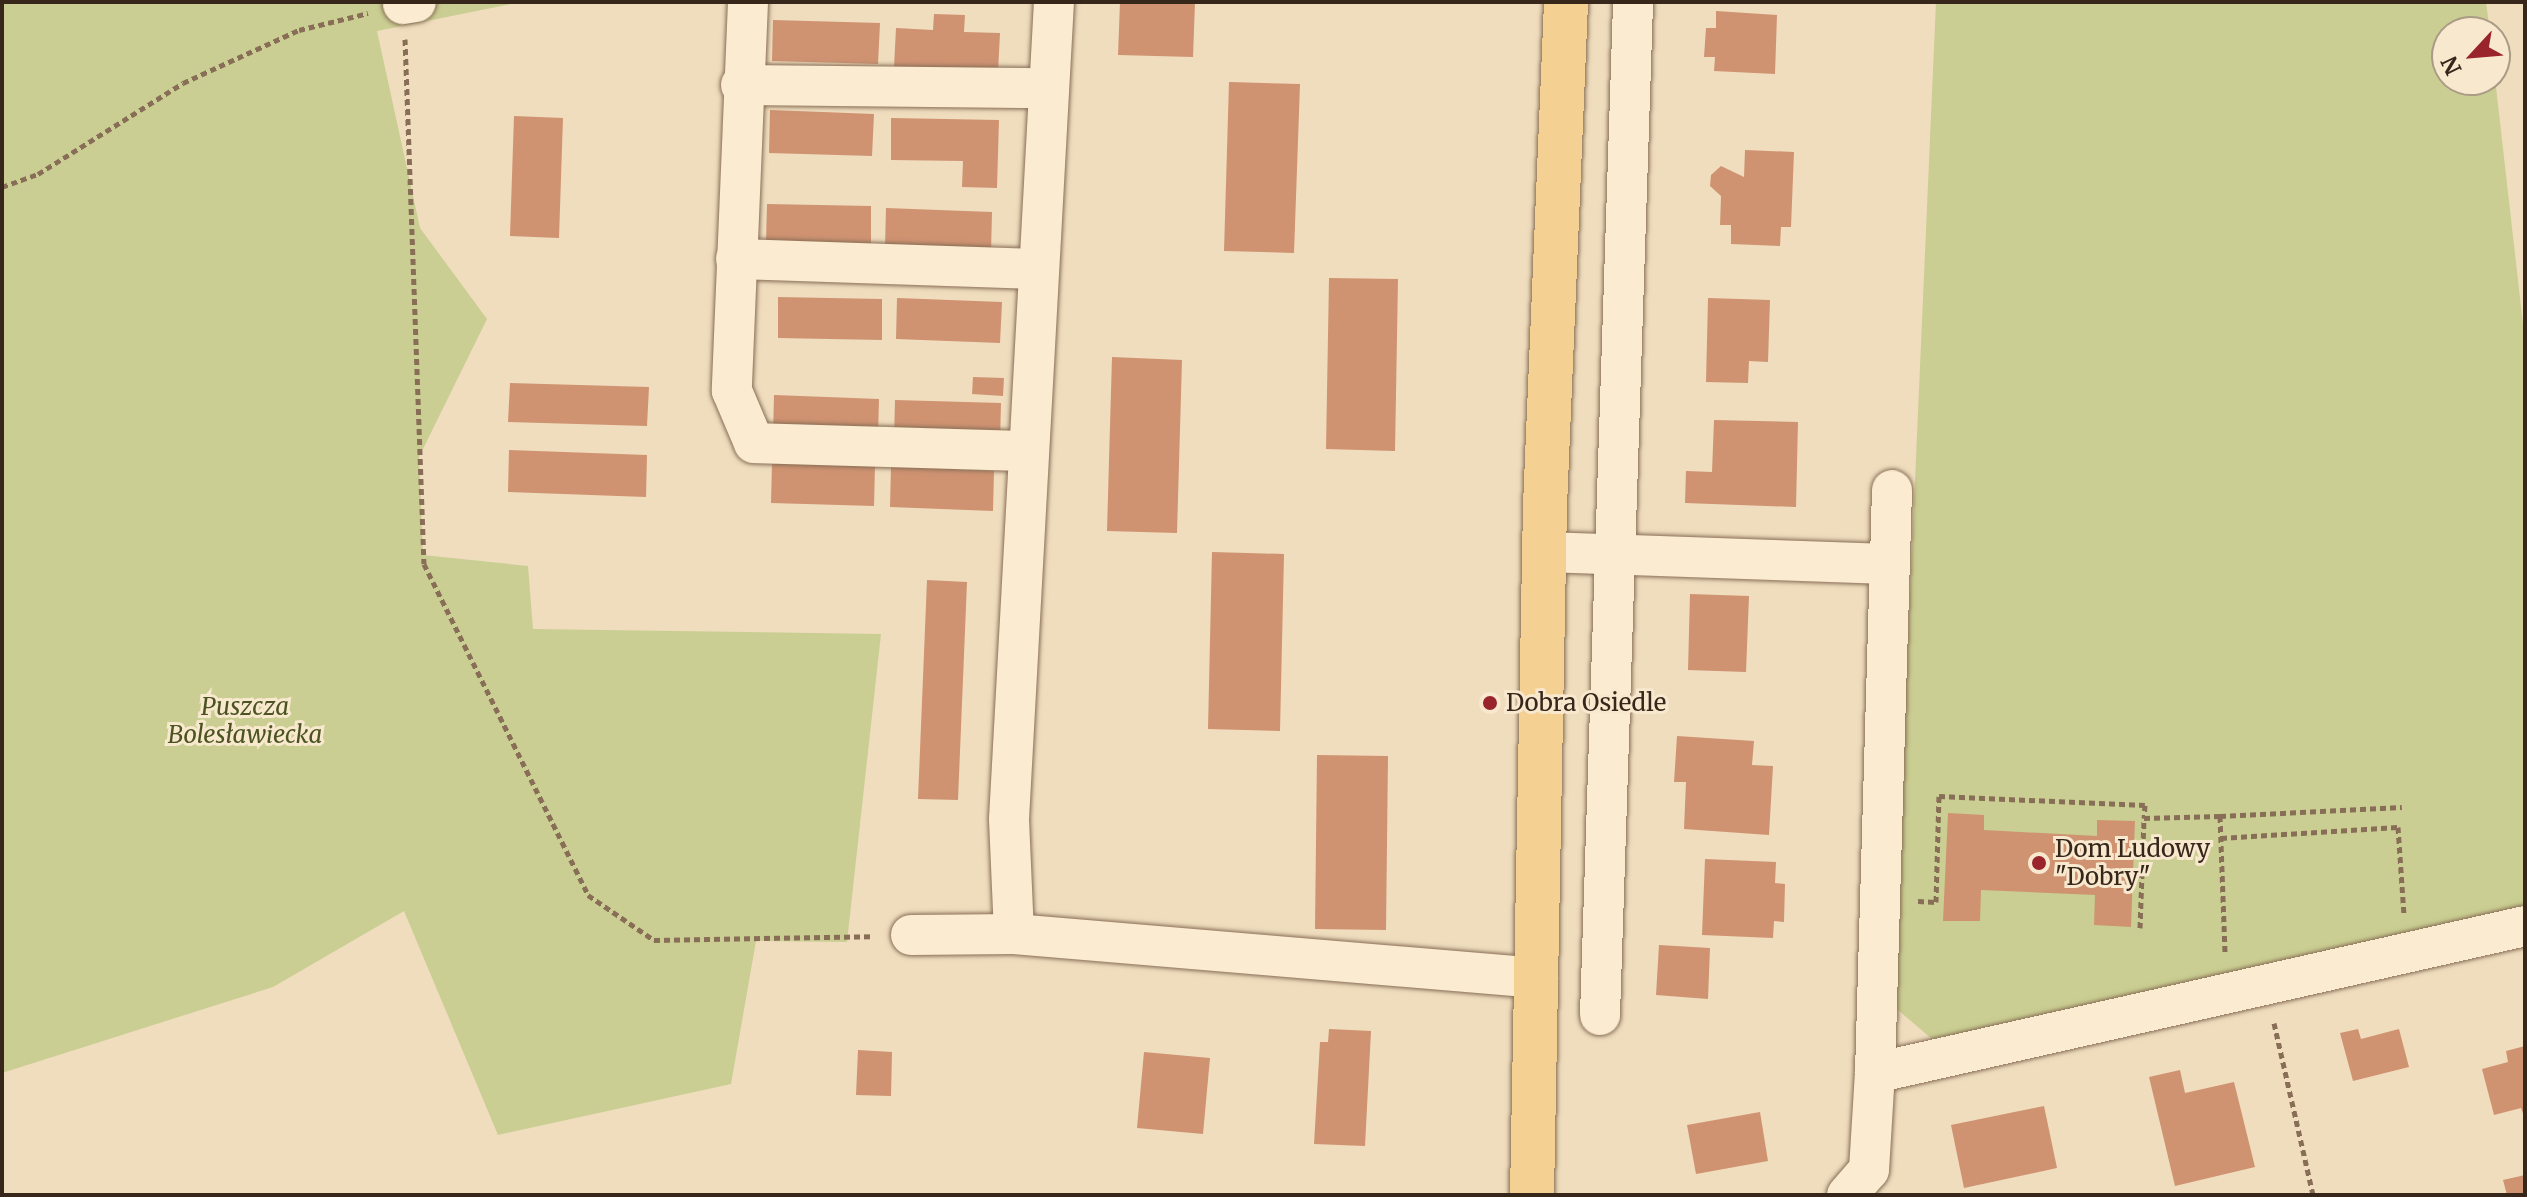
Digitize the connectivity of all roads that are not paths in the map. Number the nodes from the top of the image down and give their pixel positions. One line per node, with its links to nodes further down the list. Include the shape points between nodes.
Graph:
1 (748, 2): 5 (street)
2 (1054, 2): 6 (street)
3 (1566, 2): 11 (main road)
4 (1633, 2): 12 (street)
5 (741, 85): 6 (street); 7 (street)
6 (1049, 88): 8 (street)
7 (736, 259): 8 (street); 9 (street, via 732,391 754,443)
8 (1039, 269): 9 (street)
9 (1029, 451): 15 (street, via 1009,819)
10 (1892, 490): 13 (street)
11 (1544, 552): 12 (street); 17 (main road)
12 (1616, 555): 13 (street); 18 (street)
13 (1889, 564): 19 (street)
14 (2525, 926): 19 (street)
15 (1014, 934): 16 (street); 17 (street)
16 (911, 935)
17 (1538, 978): 20 (main road)
18 (1600, 1015)
19 (1875, 1073): 21 (street, via 1869,1170)
20 (1532, 1195)
21 (1847, 1195)

